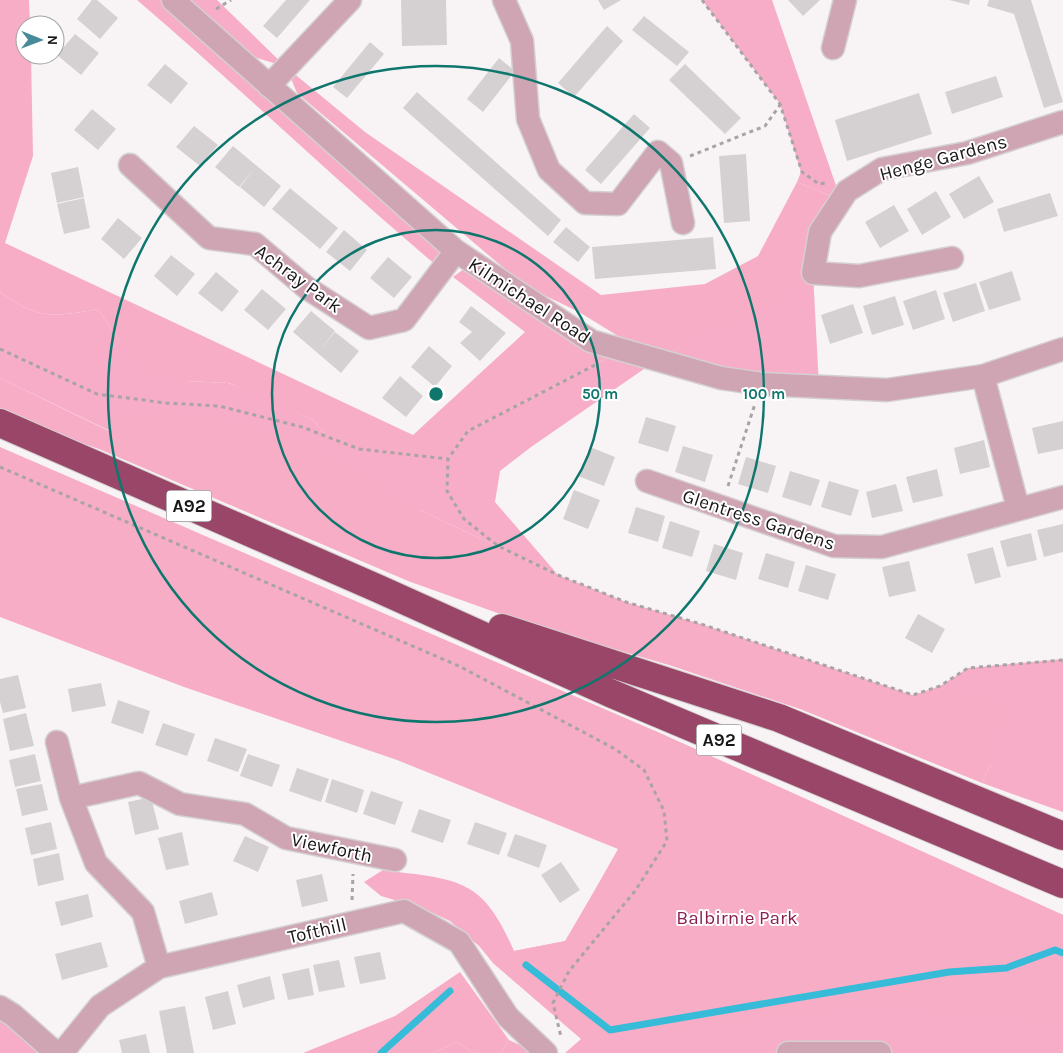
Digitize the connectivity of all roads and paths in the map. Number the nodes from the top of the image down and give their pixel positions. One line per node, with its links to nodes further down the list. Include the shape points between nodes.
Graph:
1 (174, 0): 7 (street, Kilmichael Road)
2 (350, 0): 7 (street)
3 (504, 0): 10 (street, via 522,41 528,119 549,170 585,204 618,204)
4 (702, 0): 8 (path)
5 (845, 0): 6 (street)
6 (833, 48)
7 (270, 86): 14 (street, Kilmichael Road)
8 (780, 104): 10 (path, via 765,126); 12 (path, via 802,172 819,184)
9 (1063, 122): 15 (street, Henge Gardens, via 967,153 882,169 847,190 820,232 813,273 858,276)
10 (664, 158): 13 (street)
11 (130, 165): 14 (street, Achray Park, via 209,238 255,244 306,288 369,328 404,320)
12 (828, 183)
13 (683, 222)
14 (456, 251): 18 (street, Kilmichael Road, via 591,341)
15 (952, 258)
16 (0, 348): 22 (path, via 97,394 218,406 302,428 359,449)
17 (1063, 349): 19 (street, Kilmichael Road)
18 (623, 350): 20 (street, Kilmichael Road, via 721,378); 22 (path, via 468,431)
19 (983, 376): 20 (street, Kilmichael Road, via 887,390); 27 (street)
20 (762, 384): 26 (path)
21 (0, 423): 28 (highway, A92)
22 (448, 459): 29 (path, via 447,491 464,519 498,546 558,576 626,602 913,695 940,686 968,668)
23 (0, 467): 39 (path, via 461,667 615,749 644,770 664,811 667,840 635,891 569,971 553,1004)
24 (647, 481): 26 (street, Glentress Gardens)
25 (1063, 497): 27 (street, Glentress Gardens)
26 (722, 507): 27 (street, Glentress Gardens, via 834,546 882,547)
27 (1018, 508)
28 (379, 589): 32 (highway, A92, via 779,718); 35 (highway, A92, via 610,693)
29 (1063, 660)
30 (57, 742): 31 (street)
31 (71, 798): 33 (street, Viewforth, via 139,783 180,804 245,814 286,838); 37 (street, via 96,863 143,912)
32 (1063, 836)
33 (354, 852): 34 (street, Viewforth); 36 (path)
34 (395, 860)
35 (1063, 884)
36 (352, 902)
37 (159, 967): 39 (street, Tofthill, via 404,912 459,942 508,1017); 41 (street, Tofthill, via 100,1006)
38 (0, 1007): 40 (street)
39 (555, 1049)
40 (56, 1053)
41 (62, 1053)
42 (788, 1053): 43 (street)
43 (880, 1053)

